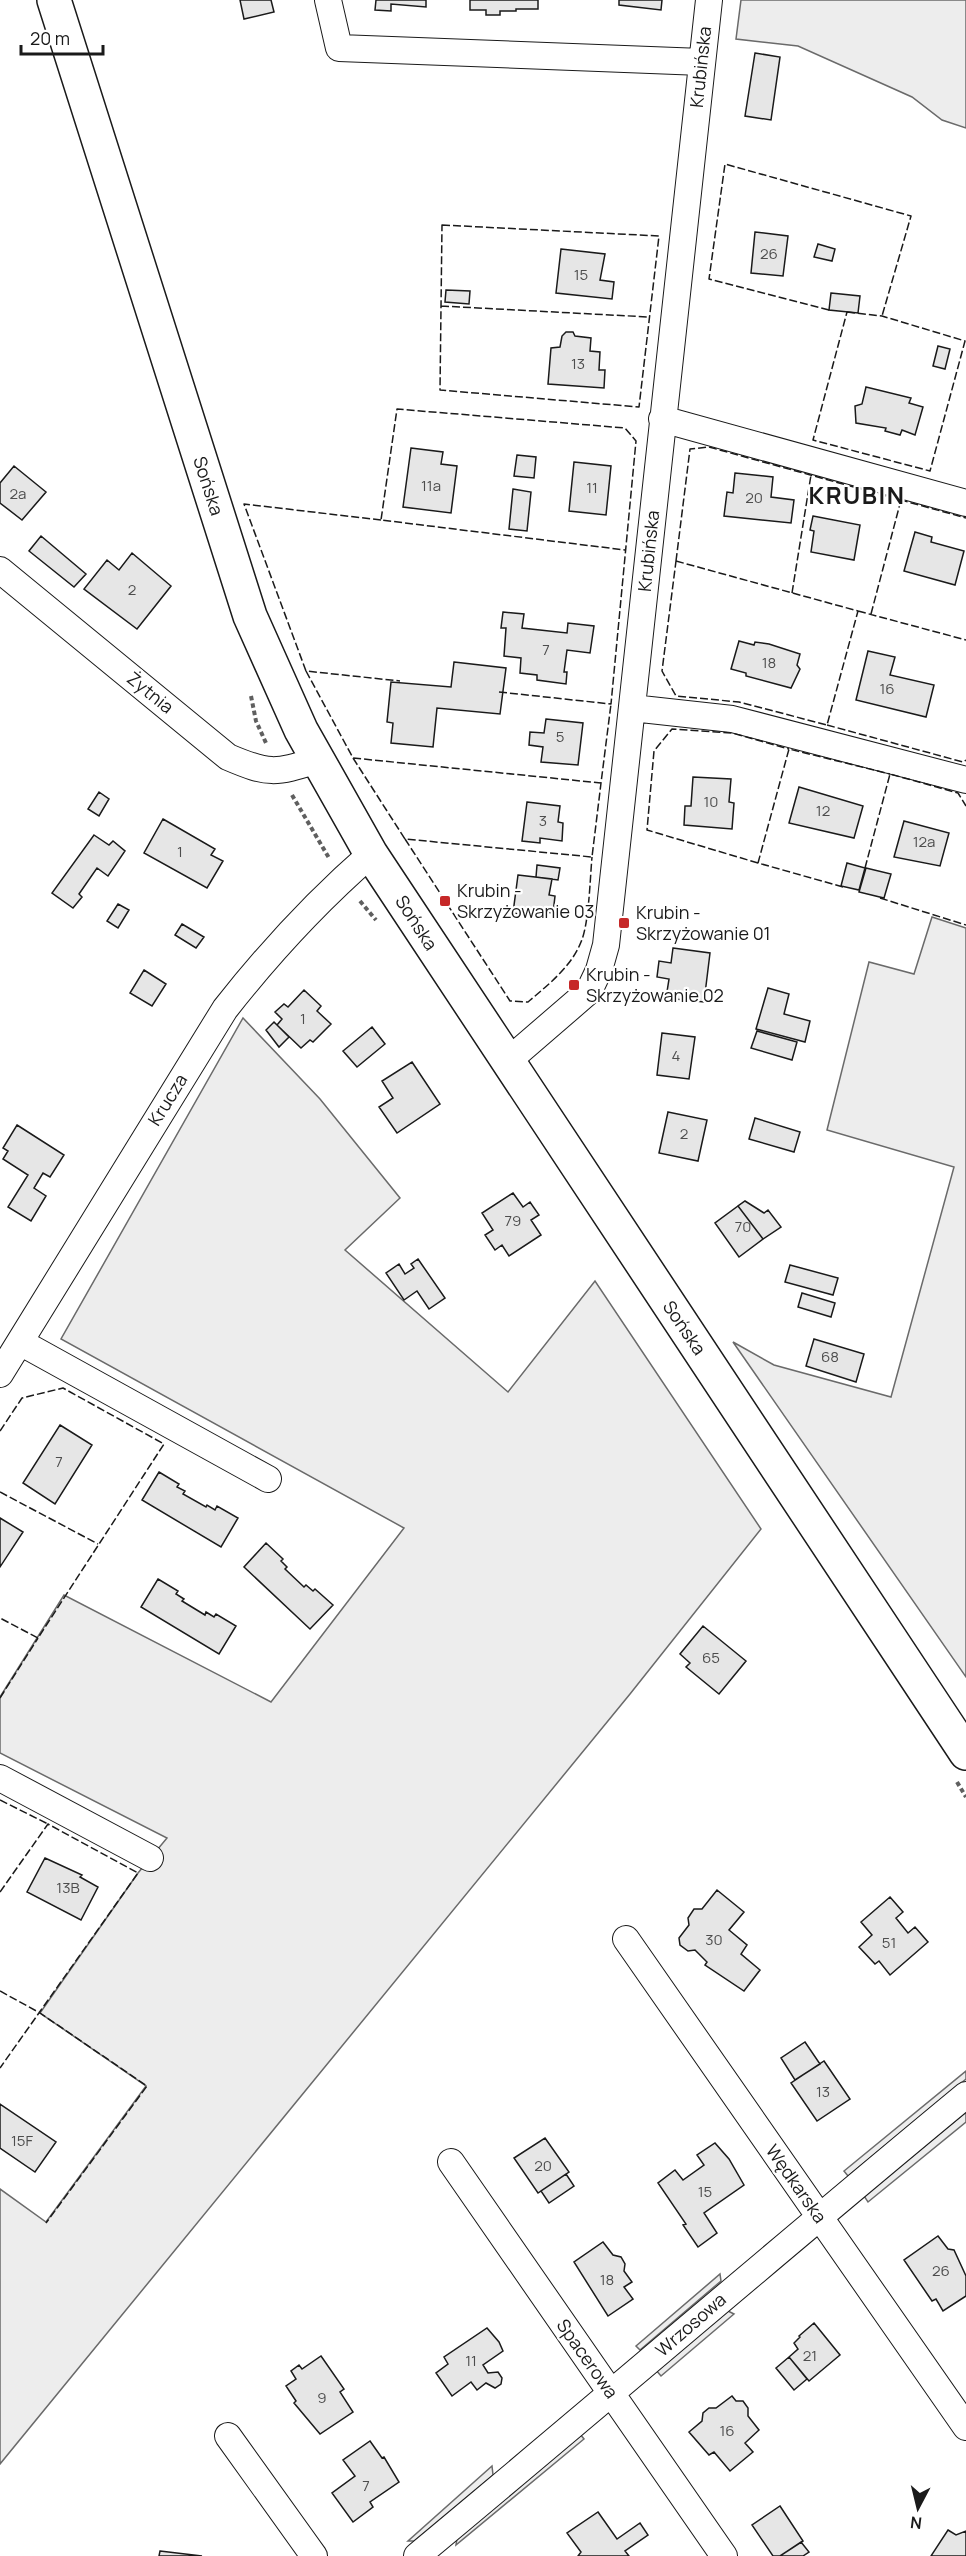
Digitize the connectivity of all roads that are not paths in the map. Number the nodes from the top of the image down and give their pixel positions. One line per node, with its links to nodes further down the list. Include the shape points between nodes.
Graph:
1 (54, 0): 9 (street, Sońska, via 250,616)
2 (328, 0): 4 (street, via 339,48)
3 (709, 0): 4 (street, Krubińska)
4 (702, 62): 5 (street, Krubińska)
5 (662, 419): 6 (street); 8 (street, Krubińska)
6 (966, 503)
7 (0, 570): 9 (street, Żytnia, via 228,757 254,768 279,772)
8 (632, 708): 10 (street, via 732,719); 12 (street, Krubińska, via 606,945 599,970 589,992)
9 (318, 760): 11 (street, Sońska)
10 (966, 780)
11 (371, 854): 12 (street, Sońska); 13 (street, Krucza, via 341,878 266,957 225,1009)
12 (508, 1061): 16 (street, Sońska)
13 (20, 1342): 14 (street, Krucza); 15 (street)
14 (0, 1374)
15 (268, 1479)
16 (966, 1753)
17 (0, 1778): 18 (street)
18 (150, 1858)
19 (626, 1939): 22 (street, Wędkarska)
20 (966, 2096): 22 (street, Wrzosowa)
21 (451, 2162): 23 (street, Spacerowa)
22 (819, 2217): 23 (street, Wrzosowa); 24 (street, Wędkarska)
23 (611, 2394): 27 (street, Wrzosowa); 28 (street, Spacerowa)
24 (966, 2427)
25 (228, 2436): 26 (street)
26 (314, 2556)
27 (417, 2556)
28 (724, 2556)

